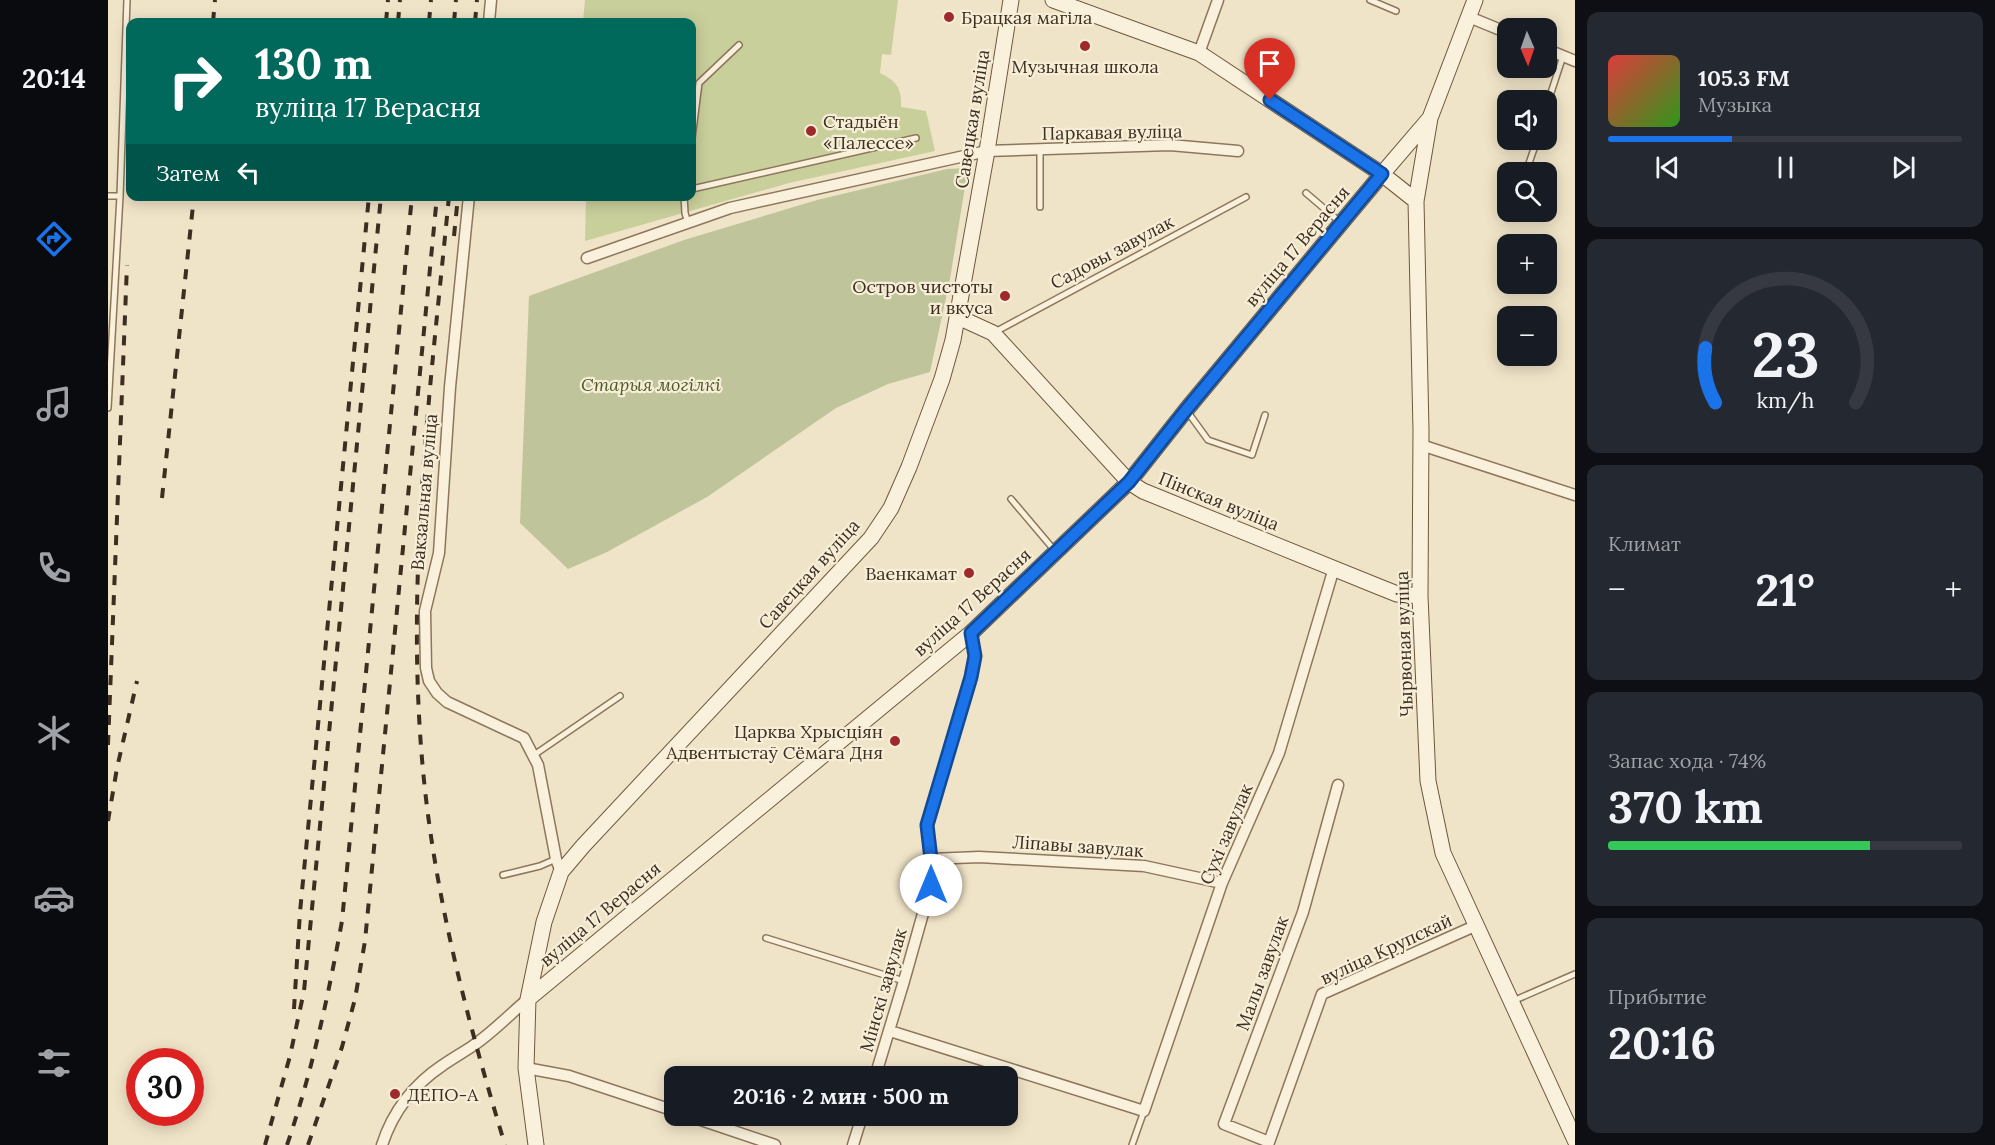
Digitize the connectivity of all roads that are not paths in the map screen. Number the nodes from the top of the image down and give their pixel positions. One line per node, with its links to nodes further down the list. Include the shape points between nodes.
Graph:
1 (127, 0): 10 (lane)
2 (491, 0): 11 (street)
3 (1011, 0): 24 (street, Савецкая вуліца)
4 (1053, 0): 15 (street)
5 (1218, 0): 15 (street)
6 (1370, 0): 8 (lane)
7 (1475, 0): 9 (street, Чырвоная вуліца)
8 (1396, 11)
9 (1469, 17): 13 (street); 21 (street, Чырвоная вуліца)
10 (126, 18)
11 (489, 18)
12 (126, 28): 30 (lane)
13 (1497, 28)
14 (738, 45): 20 (lane, via 699,83)
15 (1199, 53): 26 (street)
16 (1557, 54): 17 (street)
17 (1563, 56): 18 (street); 19 (lane)
18 (1575, 60)
19 (1552, 90)
20 (696, 107)
21 (1430, 118): 26 (street, Чырвоная вуліца); 34 (street, Чырвоная вуліца)
22 (916, 138): 27 (lane)
23 (1040, 149): 24 (street, Паркавая вуліца); 25 (street, Паркавая вуліца, via 1170,145); 35 (lane)
24 (987, 151): 36 (street, Паркавая вуліца, via 730,208); 39 (street, Савецкая вуліца)
25 (1238, 151)
26 (1382, 174): 34 (street); 37 (street, вуліца 17 Верасня)
27 (696, 188)
28 (1306, 193): 37 (lane)
29 (108, 196): 30 (lane)
30 (120, 196): 41 (lane)
31 (1246, 197): 40 (lane, Садовы завулак)
32 (469, 201): 53 (street, Вакзальная вуліца, via 450,387 439,553 425,611 426,668 429,681 447,702 524,738)
33 (684, 201): 36 (lane)
34 (1416, 201): 44 (street, Чырвоная вуліца)
35 (1040, 207)
36 (688, 223): 38 (street, Паркавая вуліца)
37 (1341, 223): 42 (street, вуліца 17 Верасня)
38 (587, 258)
39 (958, 317): 40 (street, Пінская вуліца); 56 (street, Савецкая вуліца, via 942,379 909,467 891,508 871,538 583,846)
40 (993, 333): 45 (street, Пінская вуліца)
41 (108, 408)
42 (1186, 410): 43 (lane, via 1208,440 1252,455); 45 (street, вуліца 17 Верасня)
43 (1265, 415)
44 (1420, 445): 46 (street); 50 (street, Чырвоная вуліца)
45 (1129, 482): 48 (street, вуліца 17 Верасня); 49 (street, Пінская вуліца)
46 (1575, 495)
47 (1011, 499): 48 (lane)
48 (1056, 552): 51 (street, вуліца 17 Верасня)
49 (1334, 568): 50 (street, Пінская вуліца, via 1397,594); 58 (street, Сухі завулак, via 1279,753)
50 (1420, 596): 59 (street, Чырвоная вуліца, via 1428,781 1443,853)
51 (971, 633): 55 (street, Мінскі завулак, via 975,656 971,677 927,825); 63 (street, вуліца 17 Верасня)
52 (620, 696): 53 (lane)
53 (534, 755): 56 (street, Вакзальная вуліца)
54 (1338, 785): 73 (street, Малы завулак, via 1303,912 1224,1124)
55 (931, 859): 58 (street, Ліпавы завулак, via 979,857 1144,866); 62 (street, Мінскі завулак, via 931,885)
56 (558, 865): 57 (lane); 63 (street, Савецкая вуліца)
57 (503, 875)
58 (1222, 883): 69 (street, Сухі завулак)
59 (1477, 925): 64 (street, Чырвоная вуліца); 73 (street, вуліца Крупскай, via 1322,994)
60 (766, 938): 62 (lane)
61 (1575, 974): 64 (lane)
62 (904, 981): 65 (street, Мінскі завулак)
63 (528, 999): 67 (street, Савецкая вуліца); 74 (street, via 476,1044 422,1081 403,1101)
64 (1510, 1002): 72 (street, Чырвоная вуліца)
65 (890, 1031): 66 (street, Мінскі завулак); 69 (street)
66 (879, 1066)
67 (526, 1068): 68 (street, via 569,1076); 75 (street, Савецкая вуліца)
68 (664, 1108)
69 (1144, 1112): 78 (lane)
70 (718, 1126): 76 (street)
71 (859, 1126): 77 (street)
72 (1575, 1140)
73 (1269, 1143)
74 (382, 1145)
75 (536, 1145)
76 (775, 1145)
77 (853, 1145)
78 (1132, 1145)

